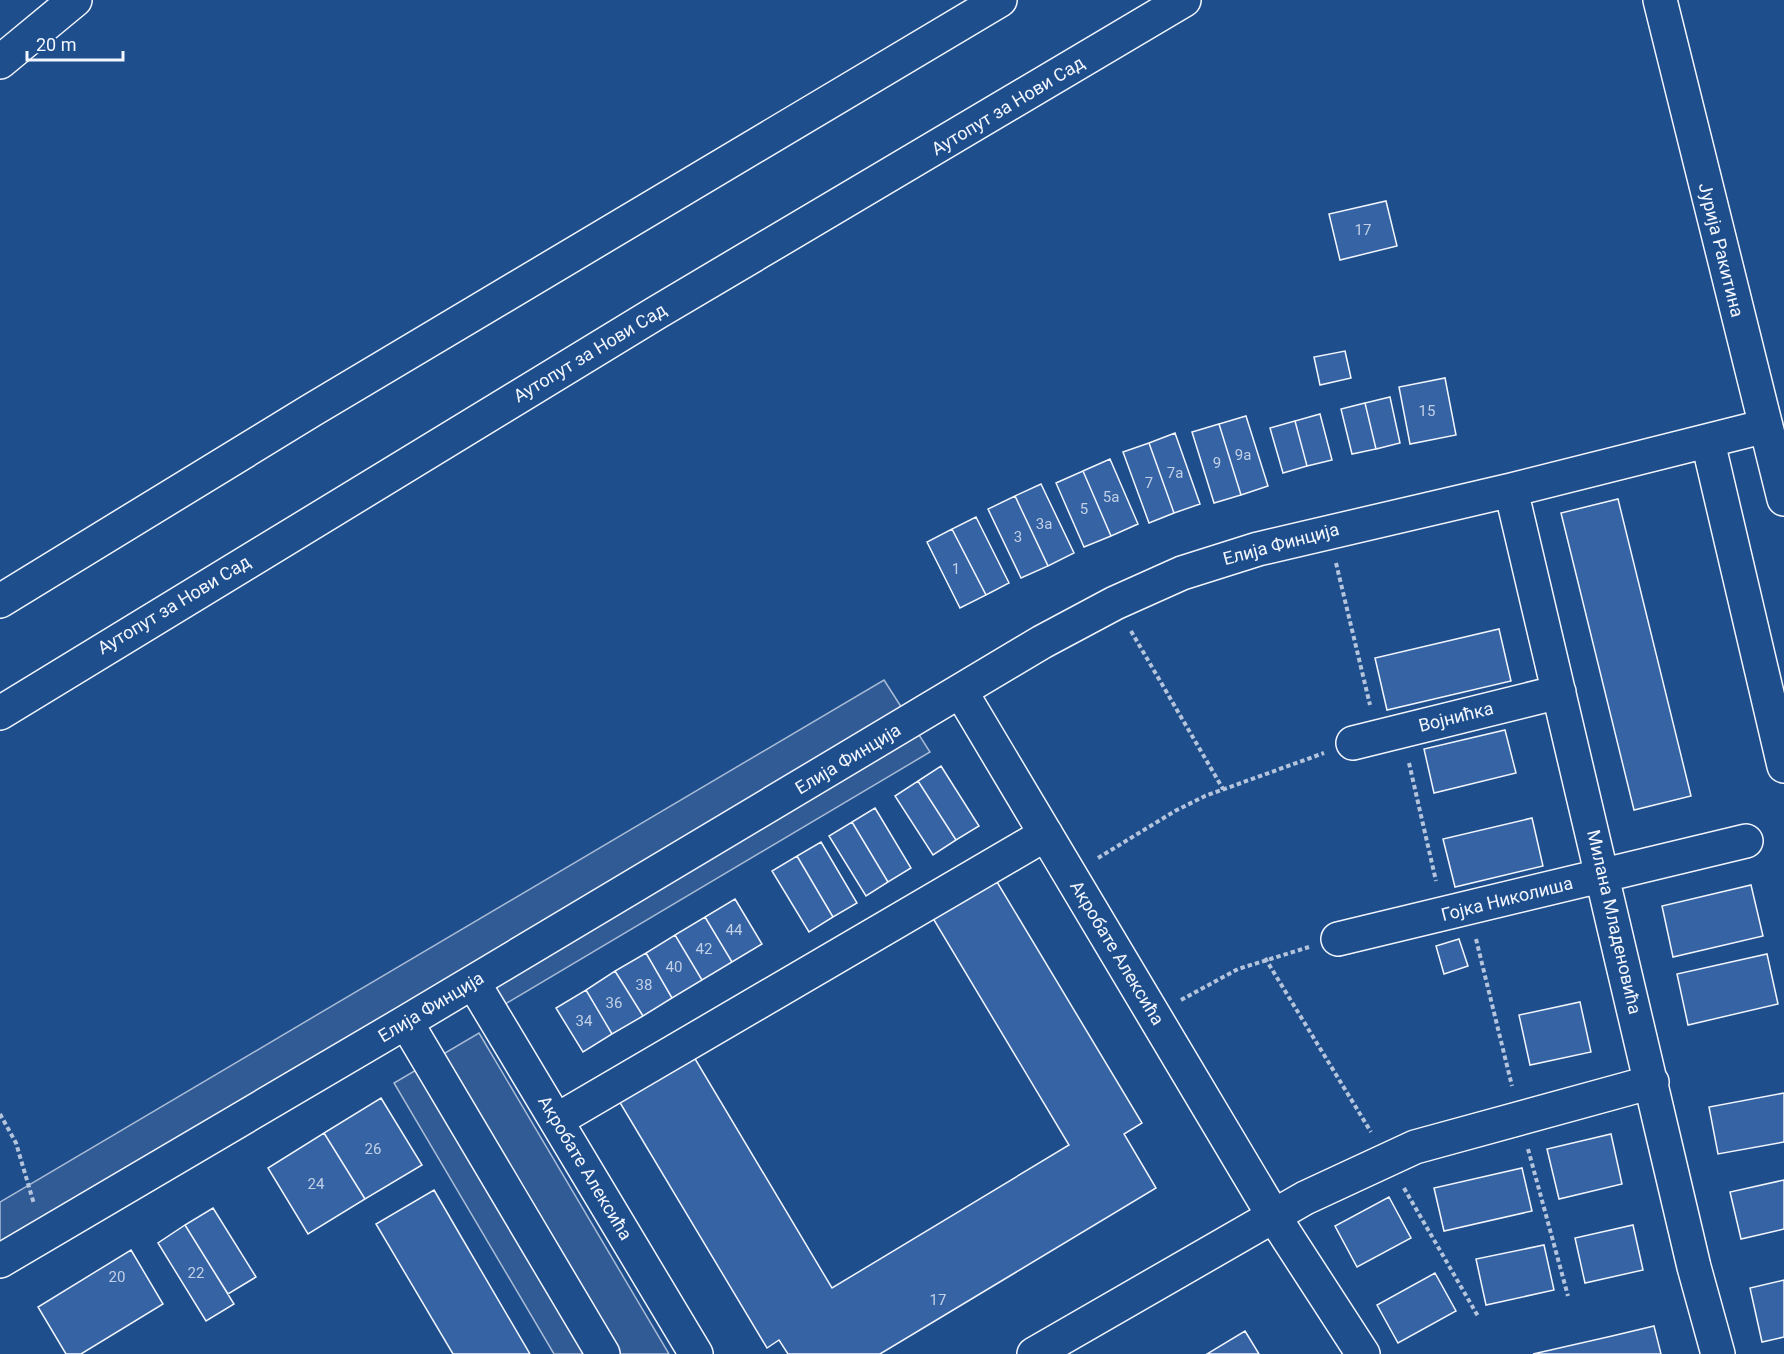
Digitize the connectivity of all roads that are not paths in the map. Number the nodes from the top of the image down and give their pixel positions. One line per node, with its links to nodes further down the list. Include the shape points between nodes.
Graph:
1 (75, 0): 5 (street)
2 (1000, 0): 10 (street)
3 (1184, 0): 13 (street, Аутопут за Нови Сад, via 635,325)
4 (1660, 0): 6 (street, Јурија Ракитина)
5 (0, 62)
6 (1766, 426): 7 (street, Елија Финција); 9 (street, Јурија Ракитина)
7 (1708, 442): 8 (street, Елија Финција); 15 (street)
8 (1511, 490): 11 (street, Елија Финција, via 1328,530 1182,573 1114,603); 12 (street, Милана Младеновића)
9 (1784, 499)
10 (0, 601)
11 (961, 692): 16 (street, Акробате Алексића); 20 (street, Елија Финција)
12 (1559, 692): 14 (street, Војнићка); 18 (street, Милана Младеновића)
13 (0, 713)
14 (1378, 736)
15 (1784, 766)
16 (1046, 834): 23 (street); 24 (street, Акробате Алексића)
17 (1746, 841): 18 (street, Гојка Николиша)
18 (1603, 875): 19 (street, Гојка Николиша); 22 (street, Милана Младеновића)
19 (1338, 939)
20 (473, 982): 21 (street, Елија Финција); 23 (street, Акробате Алексића)
21 (406, 1022): 25 (street, Елија Финција); 26 (street)
22 (1652, 1082): 24 (street, via 1415,1147); 30 (street, Милана Младеновића)
23 (557, 1120): 27 (street, Акробате Алексића)
24 (1273, 1215): 28 (street); 29 (street, Акробате Алексића)
25 (0, 1261)
26 (603, 1354)
27 (696, 1354)
28 (1034, 1354)
29 (1363, 1354)
30 (1718, 1354)

